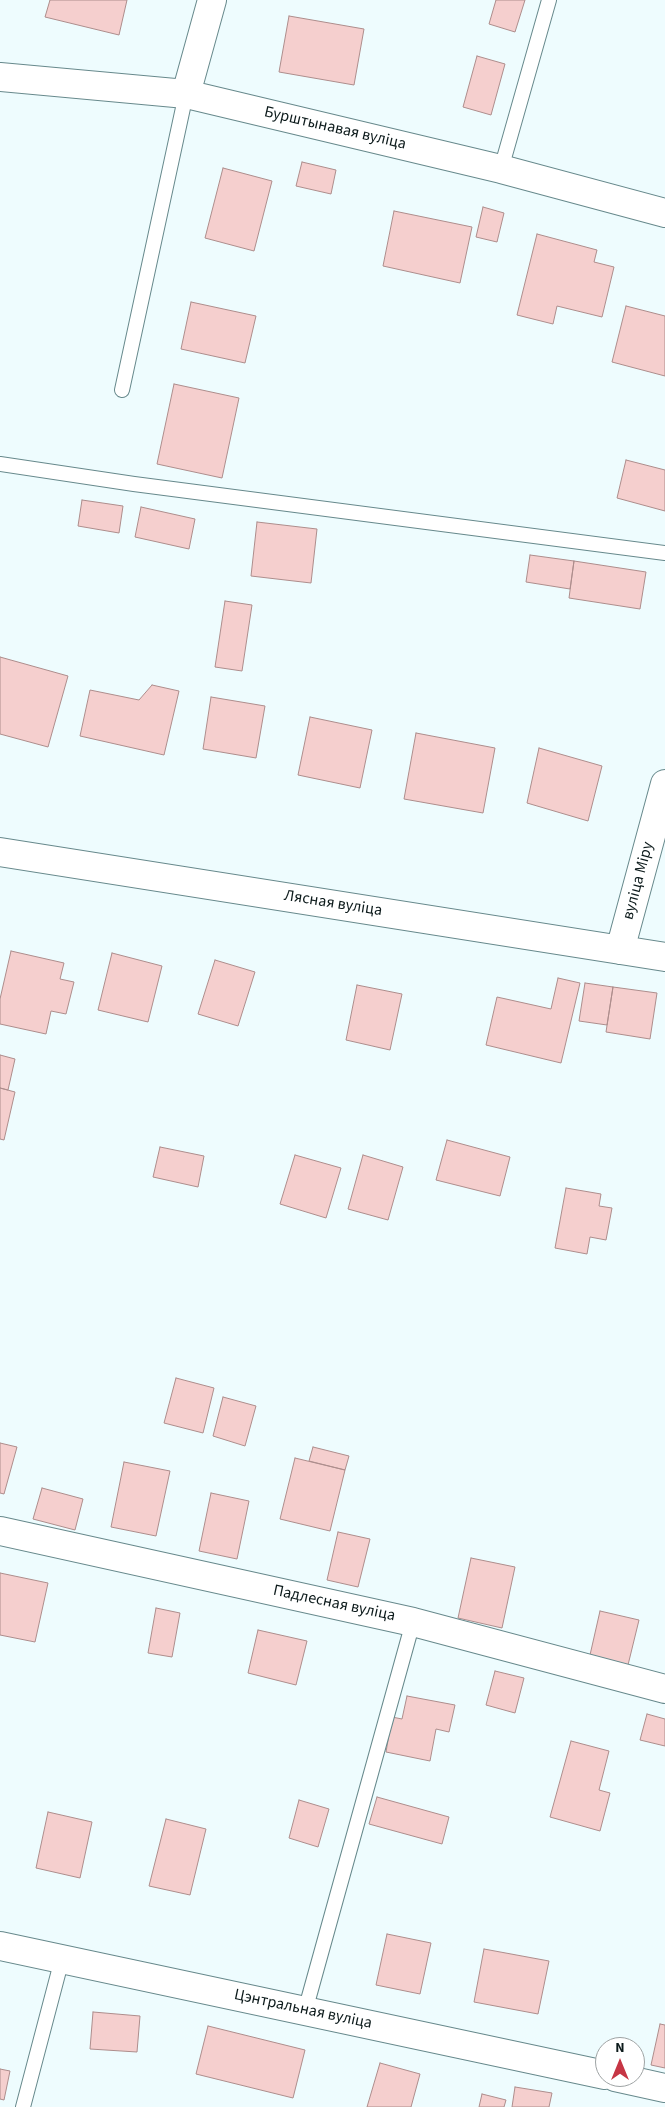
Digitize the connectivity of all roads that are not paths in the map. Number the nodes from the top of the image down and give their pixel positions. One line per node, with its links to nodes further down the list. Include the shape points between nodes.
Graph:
1 (212, 0): 4 (street)
2 (549, 0): 5 (lane)
3 (0, 77): 4 (street, Бурштынавая вуліца)
4 (186, 94): 5 (street, Бурштынавая вуліца); 7 (lane)
5 (501, 169): 6 (street, Бурштынавая вуліца)
6 (665, 213)
7 (122, 390)
8 (0, 464): 9 (lane)
9 (665, 553)
10 (665, 784): 12 (street, вуліца Міру)
11 (0, 852): 12 (street, Лясная вуліца)
12 (620, 950): 13 (street, Лясная вуліца)
13 (665, 957)
14 (0, 1531): 15 (street, Падлесная вуліца)
15 (413, 1622): 16 (street, Падлесная вуліца); 19 (lane)
16 (665, 1689)
17 (0, 1946): 18 (street, Цэнтральная вуліца)
18 (62, 1959): 19 (street, Цэнтральная вуліца); 23 (lane)
19 (305, 2011): 20 (street, Цэнтральная вуліца)
20 (595, 2073)
21 (645, 2084): 22 (street)
22 (665, 2088)
23 (23, 2107)

